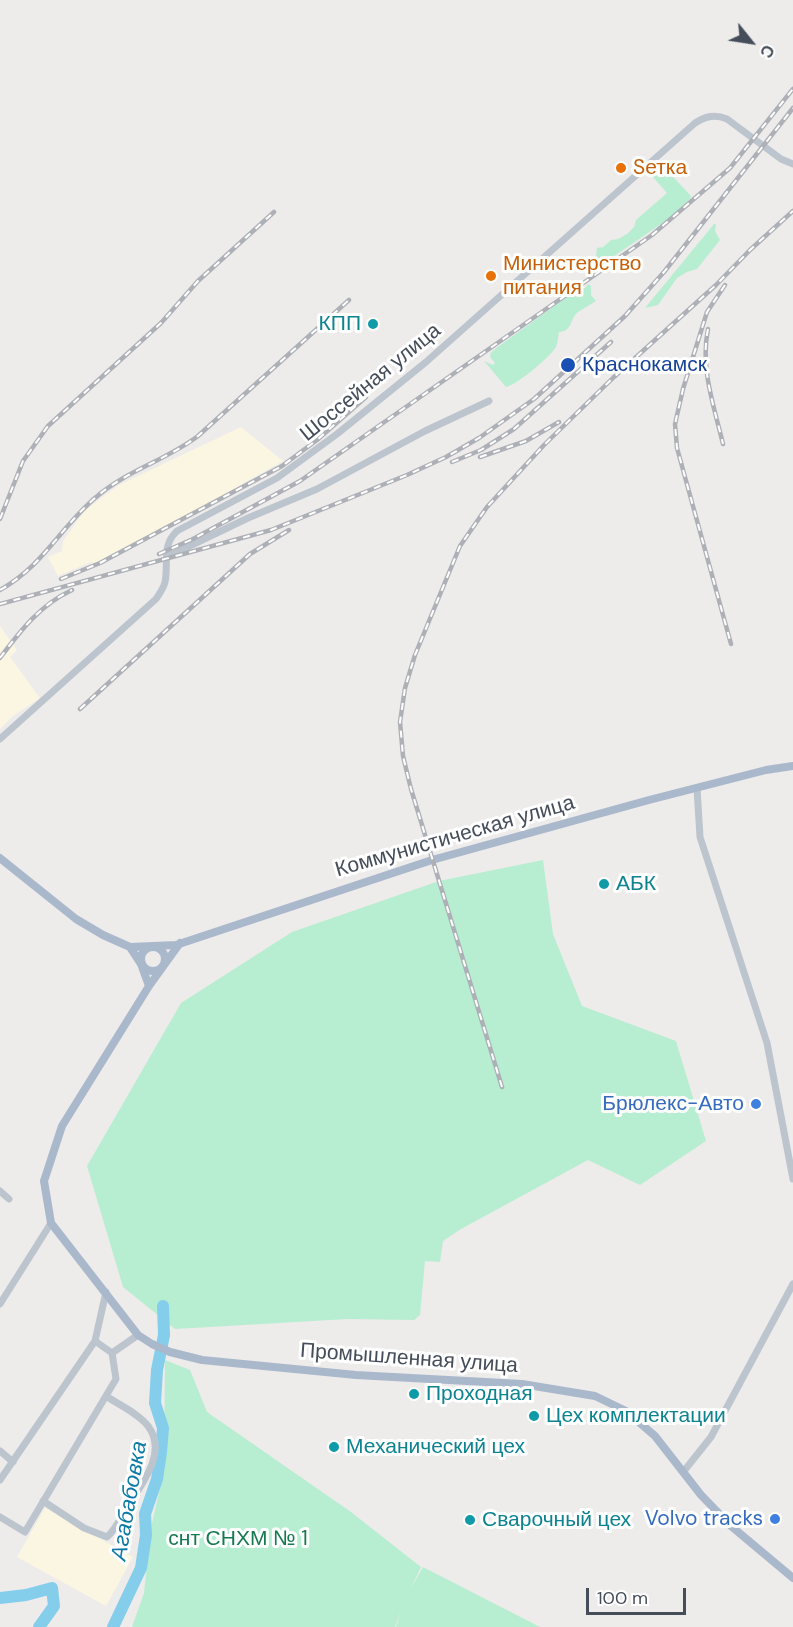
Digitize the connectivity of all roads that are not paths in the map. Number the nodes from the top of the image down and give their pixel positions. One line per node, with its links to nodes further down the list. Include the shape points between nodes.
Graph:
1 (793, 164): 4 (street, Шоссейная улица, via 724,118 709,117 695,123 426,362 337,434 277,478 177,531 167,546 165,582 156,599)
2 (489, 401): 3 (street, via 317,489)
3 (171, 555)
4 (0, 739)
5 (793, 766): 6 (main road, Коммунистическая улица)
6 (697, 788): 8 (main road, Коммунистическая улица, via 432,860); 14 (street, via 700,837 767,1043)
7 (0, 858): 10 (main road, via 76,919)
8 (180, 943): 9 (main road, Коммунистическая улица); 12 (main road)
9 (153, 946): 10 (main road, Коммунистическая улица); 11 (main road, via 143,952); 12 (main road, via 164,952)
10 (130, 947): 11 (main road)
11 (141, 964): 12 (main road, via 151,971); 13 (main road)
12 (163, 966): 13 (main road)
13 (149, 986): 17 (main road, Промышленная улица, via 62,1126 44,1181)
14 (793, 1179)
15 (0, 1191): 16 (street)
16 (9, 1199)
17 (51, 1223): 19 (main road, Промышленная улица); 20 (street)
18 (793, 1284): 27 (street, via 711,1437)
19 (106, 1292): 21 (main road, Промышленная улица); 22 (street)
20 (0, 1304)
21 (138, 1335): 23 (street); 27 (main road, Промышленная улица, via 170,1352 223,1363 522,1384 595,1396 626,1411)
22 (95, 1341): 23 (street); 26 (street)
23 (112, 1353): 24 (street, via 116,1379)
24 (106, 1396): 29 (street); 29 (street, via 144,1422 154,1437 154,1459 143,1483 107,1537 84,1528)
25 (0, 1451): 26 (street)
26 (13, 1462): 28 (street)
27 (684, 1471): 31 (main road, Промышленная улица, via 731,1526)
28 (0, 1480)
29 (43, 1501): 30 (street, via 25,1532)
30 (0, 1517)
31 (793, 1578)

